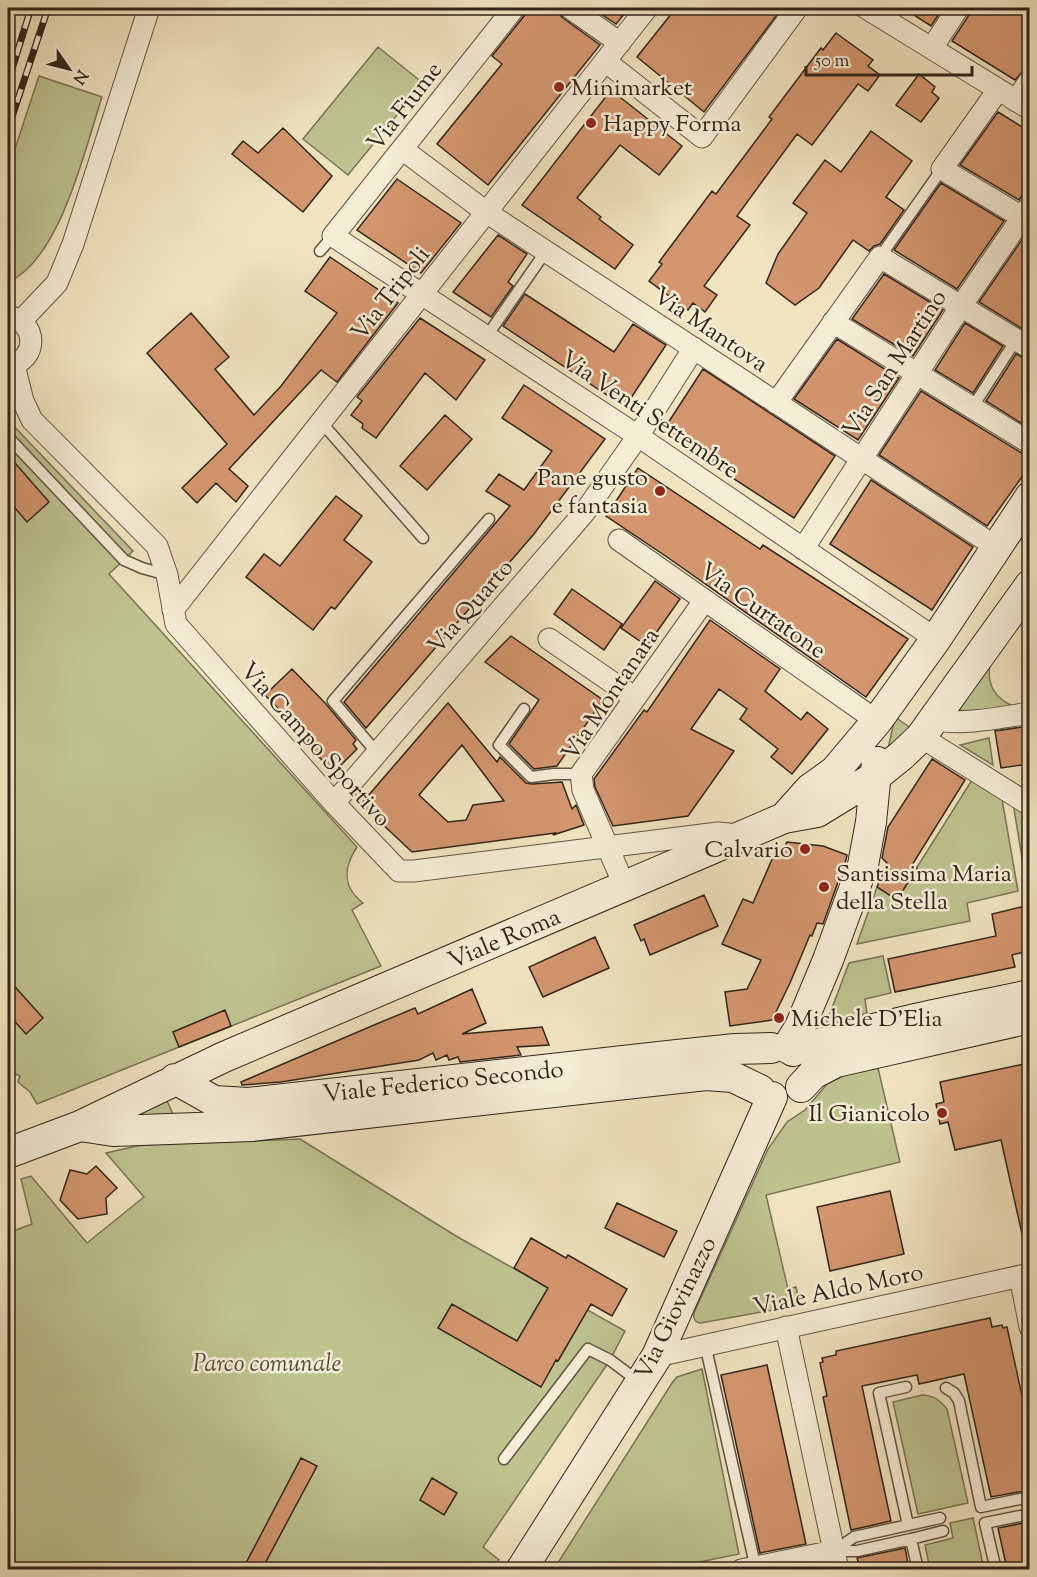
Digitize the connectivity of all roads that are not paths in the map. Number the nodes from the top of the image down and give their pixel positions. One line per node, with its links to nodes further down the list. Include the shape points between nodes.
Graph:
1 (149, 8): 22 (street, via 73,244 57,282)
2 (570, 8): 8 (street)
3 (647, 8): 8 (street, Via Tripoli)
4 (797, 8): 10 (street, via 702,137)
5 (866, 8): 9 (street)
6 (958, 8): 9 (street)
7 (511, 9): 13 (street, Via Fiume)
8 (620, 43): 10 (street, Via Tripoli)
9 (932, 48): 12 (street)
10 (605, 61): 15 (street, Via Tripoli)
11 (1029, 80): 12 (street)
12 (1014, 100): 14 (street)
13 (402, 149): 15 (street, Via Mantova); 17 (street, Via Fiume)
14 (942, 169): 16 (street); 19 (lane)
15 (486, 212): 18 (street, Via Mantova); 20 (street, Via Tripoli)
16 (1027, 216): 21 (street, Via San Martino)
17 (326, 244): 20 (street, Via Venti Settembre)
18 (546, 251): 24 (lane); 26 (street, Via Mantova)
19 (880, 257): 21 (street); 23 (street)
20 (421, 295): 24 (street, Via Venti Settembre); 31 (street, Via Tripoli)
21 (961, 306): 25 (street); 28 (street, Via San Martino)
22 (14, 318): 27 (street, via 27,327 31,341 26,356)
23 (833, 322): 28 (street); 29 (street)
24 (487, 336): 32 (street, Via Venti Settembre)
25 (1023, 344): 30 (lane)
26 (694, 348): 29 (street, Via Mantova); 32 (street, Via Quarto)
27 (11, 366): 42 (street, Via Campo Sportivo, via 32,420 157,546)
28 (917, 374): 30 (street); 35 (street, Via San Martino)
29 (776, 403): 35 (street, Via Mantova)
30 (972, 408): 34 (street)
31 (321, 422): 38 (lane); 45 (street, Via Tripoli)
32 (638, 436): 41 (street, Via Venti Settembre); 55 (street, Via Quarto, via 584,513)
33 (8, 437): 42 (lane, via 124,560)
34 (1029, 443)
35 (862, 459): 40 (street, Via Mantova); 41 (street, Via San Martino)
36 (1029, 496): 40 (main road, Viale Roma)
37 (489, 519): 55 (lane, via 333,701)
38 (423, 538)
39 (620, 540): 44 (street, Via Curtatone)
40 (996, 547): 47 (main road, Viale Roma)
41 (804, 549): 47 (street, Via Venti Settembre)
42 (167, 575): 45 (street, Via Campo Sportivo)
43 (1029, 585): 48 (main road, Viale Roma)
44 (704, 601): 50 (street, Via Montanara); 53 (street, Via Curtatone)
45 (173, 610): 58 (street, Via Campo Sportivo, via 176,624)
46 (549, 639): 50 (street)
47 (936, 639): 48 (main road, via 958,660); 49 (main road, Viale Roma)
48 (961, 680): 54 (main road, Viale Roma)
49 (897, 694): 53 (main road, Viale Roma); 54 (main road, via 901,704)
50 (635, 698): 56 (street, Via Montanara)
51 (524, 709): 56 (lane, via 499,745 531,777)
52 (1029, 713): 54 (street)
53 (877, 721): 57 (main road); 60 (main road, Viale Roma, via 835,771 810,789)
54 (927, 728): 57 (main road, Viale Roma); 59 (street)
55 (377, 753): 58 (street, Via Quarto)
56 (581, 774): 62 (street, Via Montanara, via 583,790)
57 (876, 776): 60 (main road, Viale Roma, via 817,812); 66 (main road, via 863,865 800,1027)
58 (334, 803): 62 (street, Via Campo Sportivo, via 399,871)
59 (1029, 805)
60 (784, 818): 61 (main road, Viale Roma)
61 (745, 836): 62 (street, Via Campo Sportivo, via 718,832); 63 (main road, Viale Roma)
62 (608, 846): 63 (street, Via Montanara)
63 (625, 887): 67 (main road, Viale Roma)
64 (1029, 995): 66 (main road, Viale Federico Secondo)
65 (1029, 1018): 69 (main road, via 836,1062)
66 (784, 1049): 69 (main road, via 803,1064); 70 (main road, via 764,1052 756,1063 754,1077); 71 (main road, Viale Federico Secondo, via 735,1049)
67 (224, 1057): 68 (main road, Viale Roma); 71 (main road, via 236,1092)
68 (175, 1079): 71 (main road, Viale Federico Secondo, via 214,1101); 72 (main road, Viale Roma); 73 (main road, via 180,1104)
69 (801, 1087): 70 (main road, via 788,1097)
70 (766, 1094): 73 (main road, Viale Federico Secondo, via 733,1077 706,1076 252,1126); 79 (main road, Via Giovinazzo)
71 (248, 1103)
72 (80, 1126): 73 (main road, Viale Federico Secondo, via 113,1131); 74 (main road, Viale Roma)
73 (199, 1128)
74 (8, 1153)
75 (1025, 1275): 76 (street, Viale Aldo Moro); 77 (street)
76 (786, 1327): 78 (street, Viale Aldo Moro); 90 (street)
77 (1029, 1327)
78 (705, 1344): 79 (street, Viale Aldo Moro); 91 (lane)
79 (657, 1356): 80 (main road, Via Giovinazzo)
80 (640, 1382): 83 (lane, via 588,1349); 92 (main road, Via Giovinazzo)
81 (906, 1387): 87 (lane, via 879,1393)
82 (946, 1388): 84 (lane, via 959,1401 981,1507)
83 (504, 1459)
84 (1029, 1497)
85 (1029, 1514): 94 (lane, via 985,1523)
86 (939, 1518): 87 (lane)
87 (908, 1525): 90 (lane, via 854,1537)
88 (943, 1531): 89 (lane)
89 (911, 1539): 90 (lane, via 857,1551); 93 (lane)
90 (836, 1560): 91 (street)
91 (751, 1568)
92 (521, 1569)
93 (918, 1569)
94 (996, 1569)

